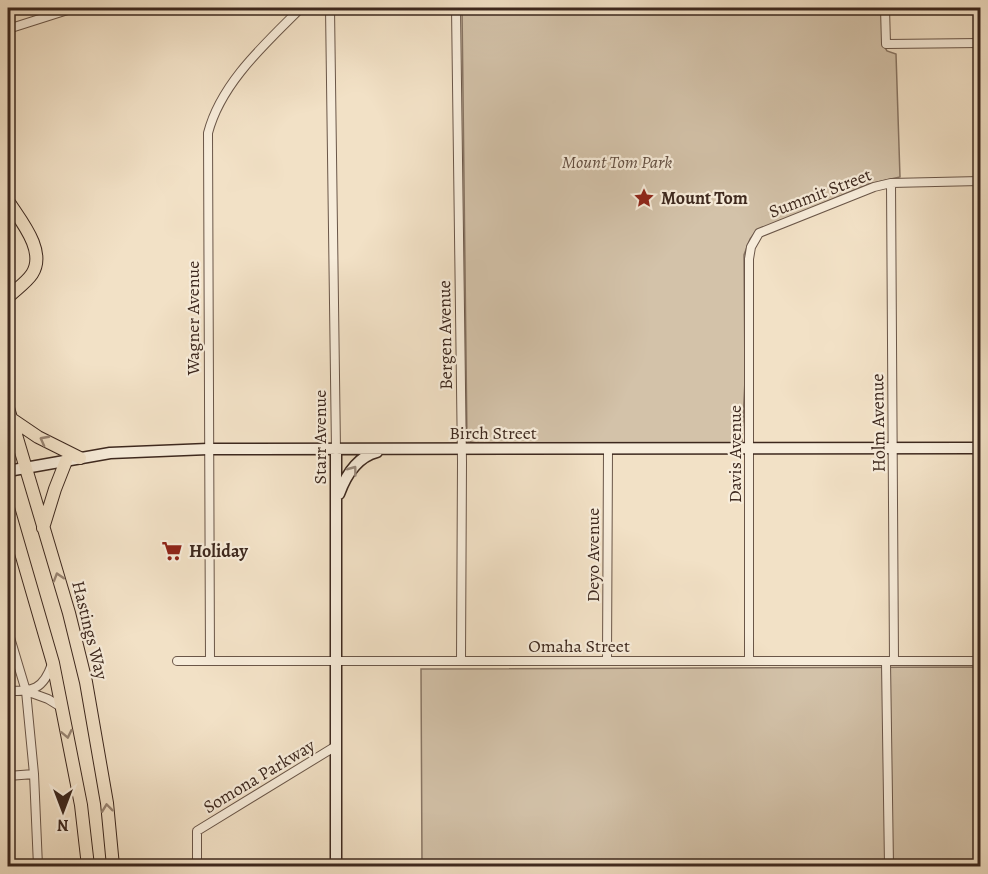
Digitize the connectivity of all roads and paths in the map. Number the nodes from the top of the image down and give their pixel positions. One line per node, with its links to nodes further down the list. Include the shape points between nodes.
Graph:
1 (74, 8): 6 (street)
2 (301, 8): 16 (street, Wagner Avenue, via 258,51 222,99 208,133)
3 (330, 8): 19 (street, Starr Avenue)
4 (456, 8): 21 (street, Bergen Avenue)
5 (885, 8): 7 (street, via 886,44)
6 (8, 28)
7 (981, 43)
8 (981, 181): 9 (street, Summit Street)
9 (891, 183): 11 (street, Summit Street, via 759,233); 18 (street, Holm Avenue)
10 (8, 201): 12 (main road, via 33,243 36,260 31,275)
11 (751, 247): 17 (street, Davis Avenue)
12 (13, 287): 13 (main road)
13 (8, 297)
14 (9, 413): 23 (main road, one-way to 14, via 38,437); 25 (main road, Hastings Way)
15 (981, 448): 18 (main road, Birch Street)
16 (208, 449): 19 (main road, Birch Street); 23 (main road, Birch Street); 32 (street, Wagner Avenue)
17 (750, 449): 18 (main road, Birch Street); 22 (main road, Birch Street); 35 (street, Davis Avenue)
18 (894, 449): 38 (street, Holm Avenue)
19 (336, 450): 20 (main road, Birch Street); 27 (main road, Starr Avenue)
20 (383, 450): 21 (main road, Birch Street); 27 (main road, one-way to 20, via 352,468 365,456)
21 (462, 450): 22 (main road, Birch Street); 33 (street, Bergen Avenue)
22 (608, 450): 34 (street, Deyo Avenue)
23 (80, 458): 24 (main road, Birch Street)
24 (66, 461): 25 (main road, Birch Street); 29 (main road)
25 (25, 468): 26 (main road, Birch Street); 29 (main road, Hastings Way)
26 (8, 471)
27 (336, 503): 31 (main road, Starr Avenue)
28 (8, 513): 39 (main road)
29 (43, 530): 48 (main road, Hastings Way, one-way to 29, via 107,802 86,682)
30 (8, 631): 41 (street)
31 (336, 660): 32 (street, Omaha Street); 33 (street, Omaha Street); 43 (main road, Starr Avenue)
32 (210, 661): 37 (street, Omaha Street)
33 (461, 661): 34 (street, Omaha Street)
34 (607, 661): 35 (street, Omaha Street)
35 (749, 661): 38 (street, Omaha Street)
36 (981, 661): 38 (street, Omaha Street)
37 (177, 662)
38 (890, 662): 51 (street, Holm Avenue)
39 (53, 663): 41 (street, via 47,679); 42 (main road)
40 (8, 692): 41 (street)
41 (26, 692): 42 (street); 44 (street)
42 (61, 707): 47 (main road, one-way to 47, via 81,805)
43 (336, 746): 49 (street, Somona Parkway, via 197,831); 50 (main road, Starr Avenue)
44 (34, 774): 45 (street); 46 (street)
45 (8, 776)
46 (38, 867)
47 (88, 867)
48 (113, 867)
49 (197, 867)
50 (336, 867)
51 (889, 867)

